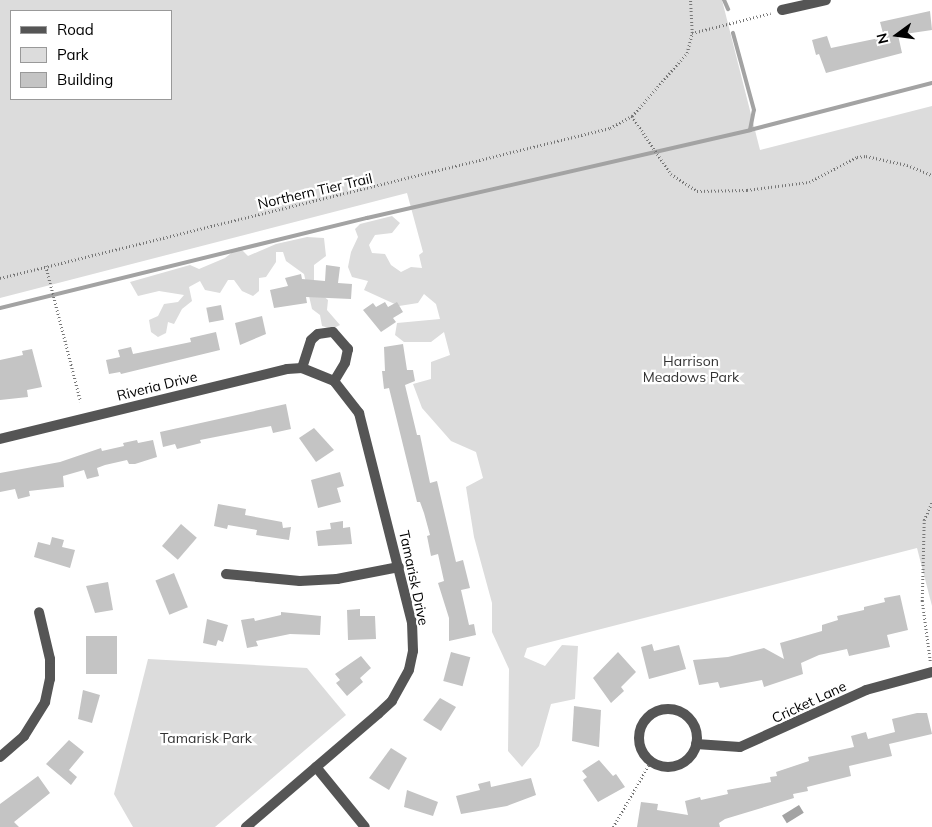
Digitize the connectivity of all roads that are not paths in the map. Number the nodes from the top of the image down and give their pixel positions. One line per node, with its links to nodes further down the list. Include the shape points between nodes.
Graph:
1 (826, 0): 2 (street)
2 (782, 10)
3 (302, 368): 4 (street, Riveria Drive); 5 (street, via 311,340 318,334 333,332 348,349 346,363); 6 (street, Riveria Drive, via 270,372)
4 (321, 374): 5 (street, Tamarisk Drive)
5 (334, 381): 7 (street, Tamarisk Drive, via 359,413)
6 (0, 439)
7 (399, 567): 8 (street, via 337,579 300,581); 13 (street, Tamarisk Drive, via 412,622 413,651 409,670 392,701)
8 (226, 574)
9 (39, 612): 12 (street, via 50,659 45,702 24,736)
10 (932, 672): 11 (street, Cricket Lane, via 872,687 740,747)
11 (696, 744): 11 (street, via 693,753 678,765 669,767 651,761 641,746 642,727 646,719 663,710 681,712 694,726)
12 (0, 757)
13 (316, 767): 14 (street, Tamarisk Drive); 15 (street)
14 (246, 827)
15 (366, 827)

